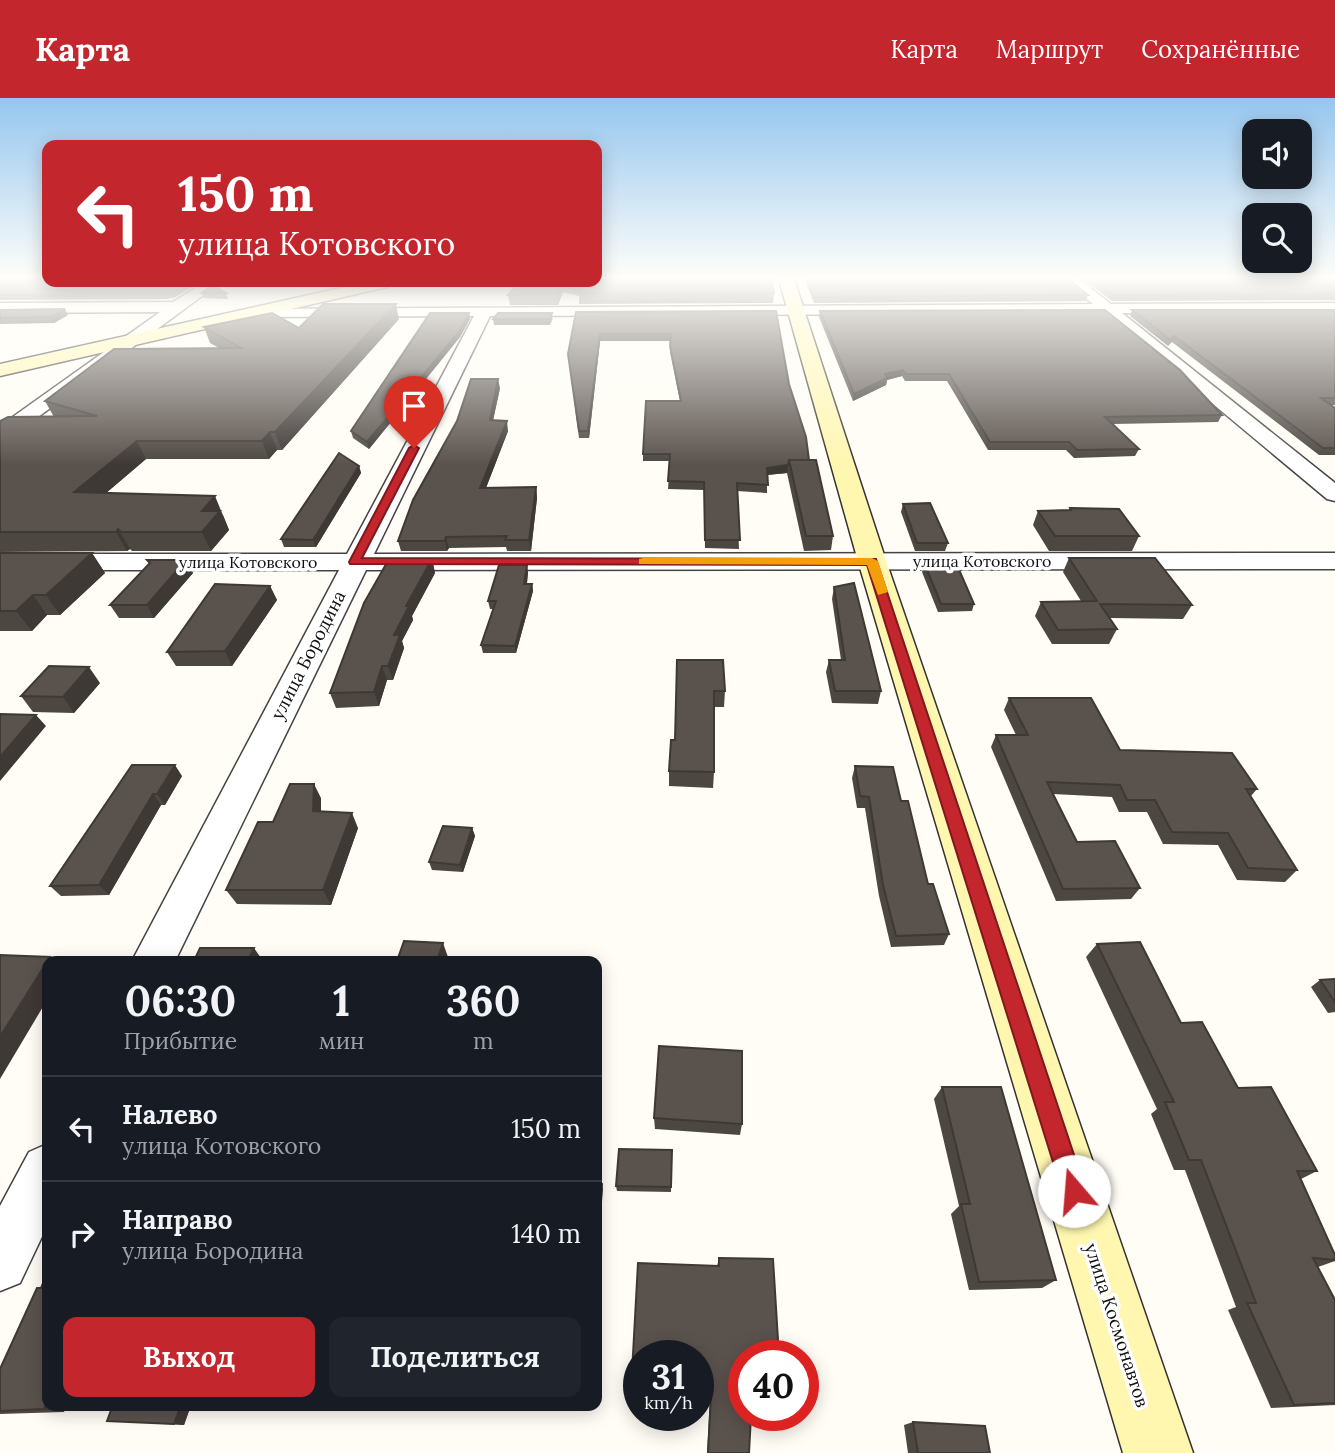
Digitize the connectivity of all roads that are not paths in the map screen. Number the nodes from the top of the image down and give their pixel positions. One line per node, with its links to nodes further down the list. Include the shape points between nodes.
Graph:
1 (133, 339): 5 (street)
2 (470, 339): 12 (street, улица Бородина)
3 (805, 339): 9 (street, улица Космонавтов)
4 (1144, 339): 8 (street)
5 (130, 340): 6 (street); 7 (street)
6 (0, 370)
7 (0, 436)
8 (1335, 494)
9 (872, 561): 10 (street, улица Котовского); 12 (street, улица Котовского); 16 (street, улица Космонавтов)
10 (1335, 561)
11 (0, 562): 12 (street, улица Котовского)
12 (355, 562): 13 (street, улица Бородина)
13 (156, 956)
14 (42, 1180): 15 (street)
15 (0, 1263)
16 (1158, 1453)

